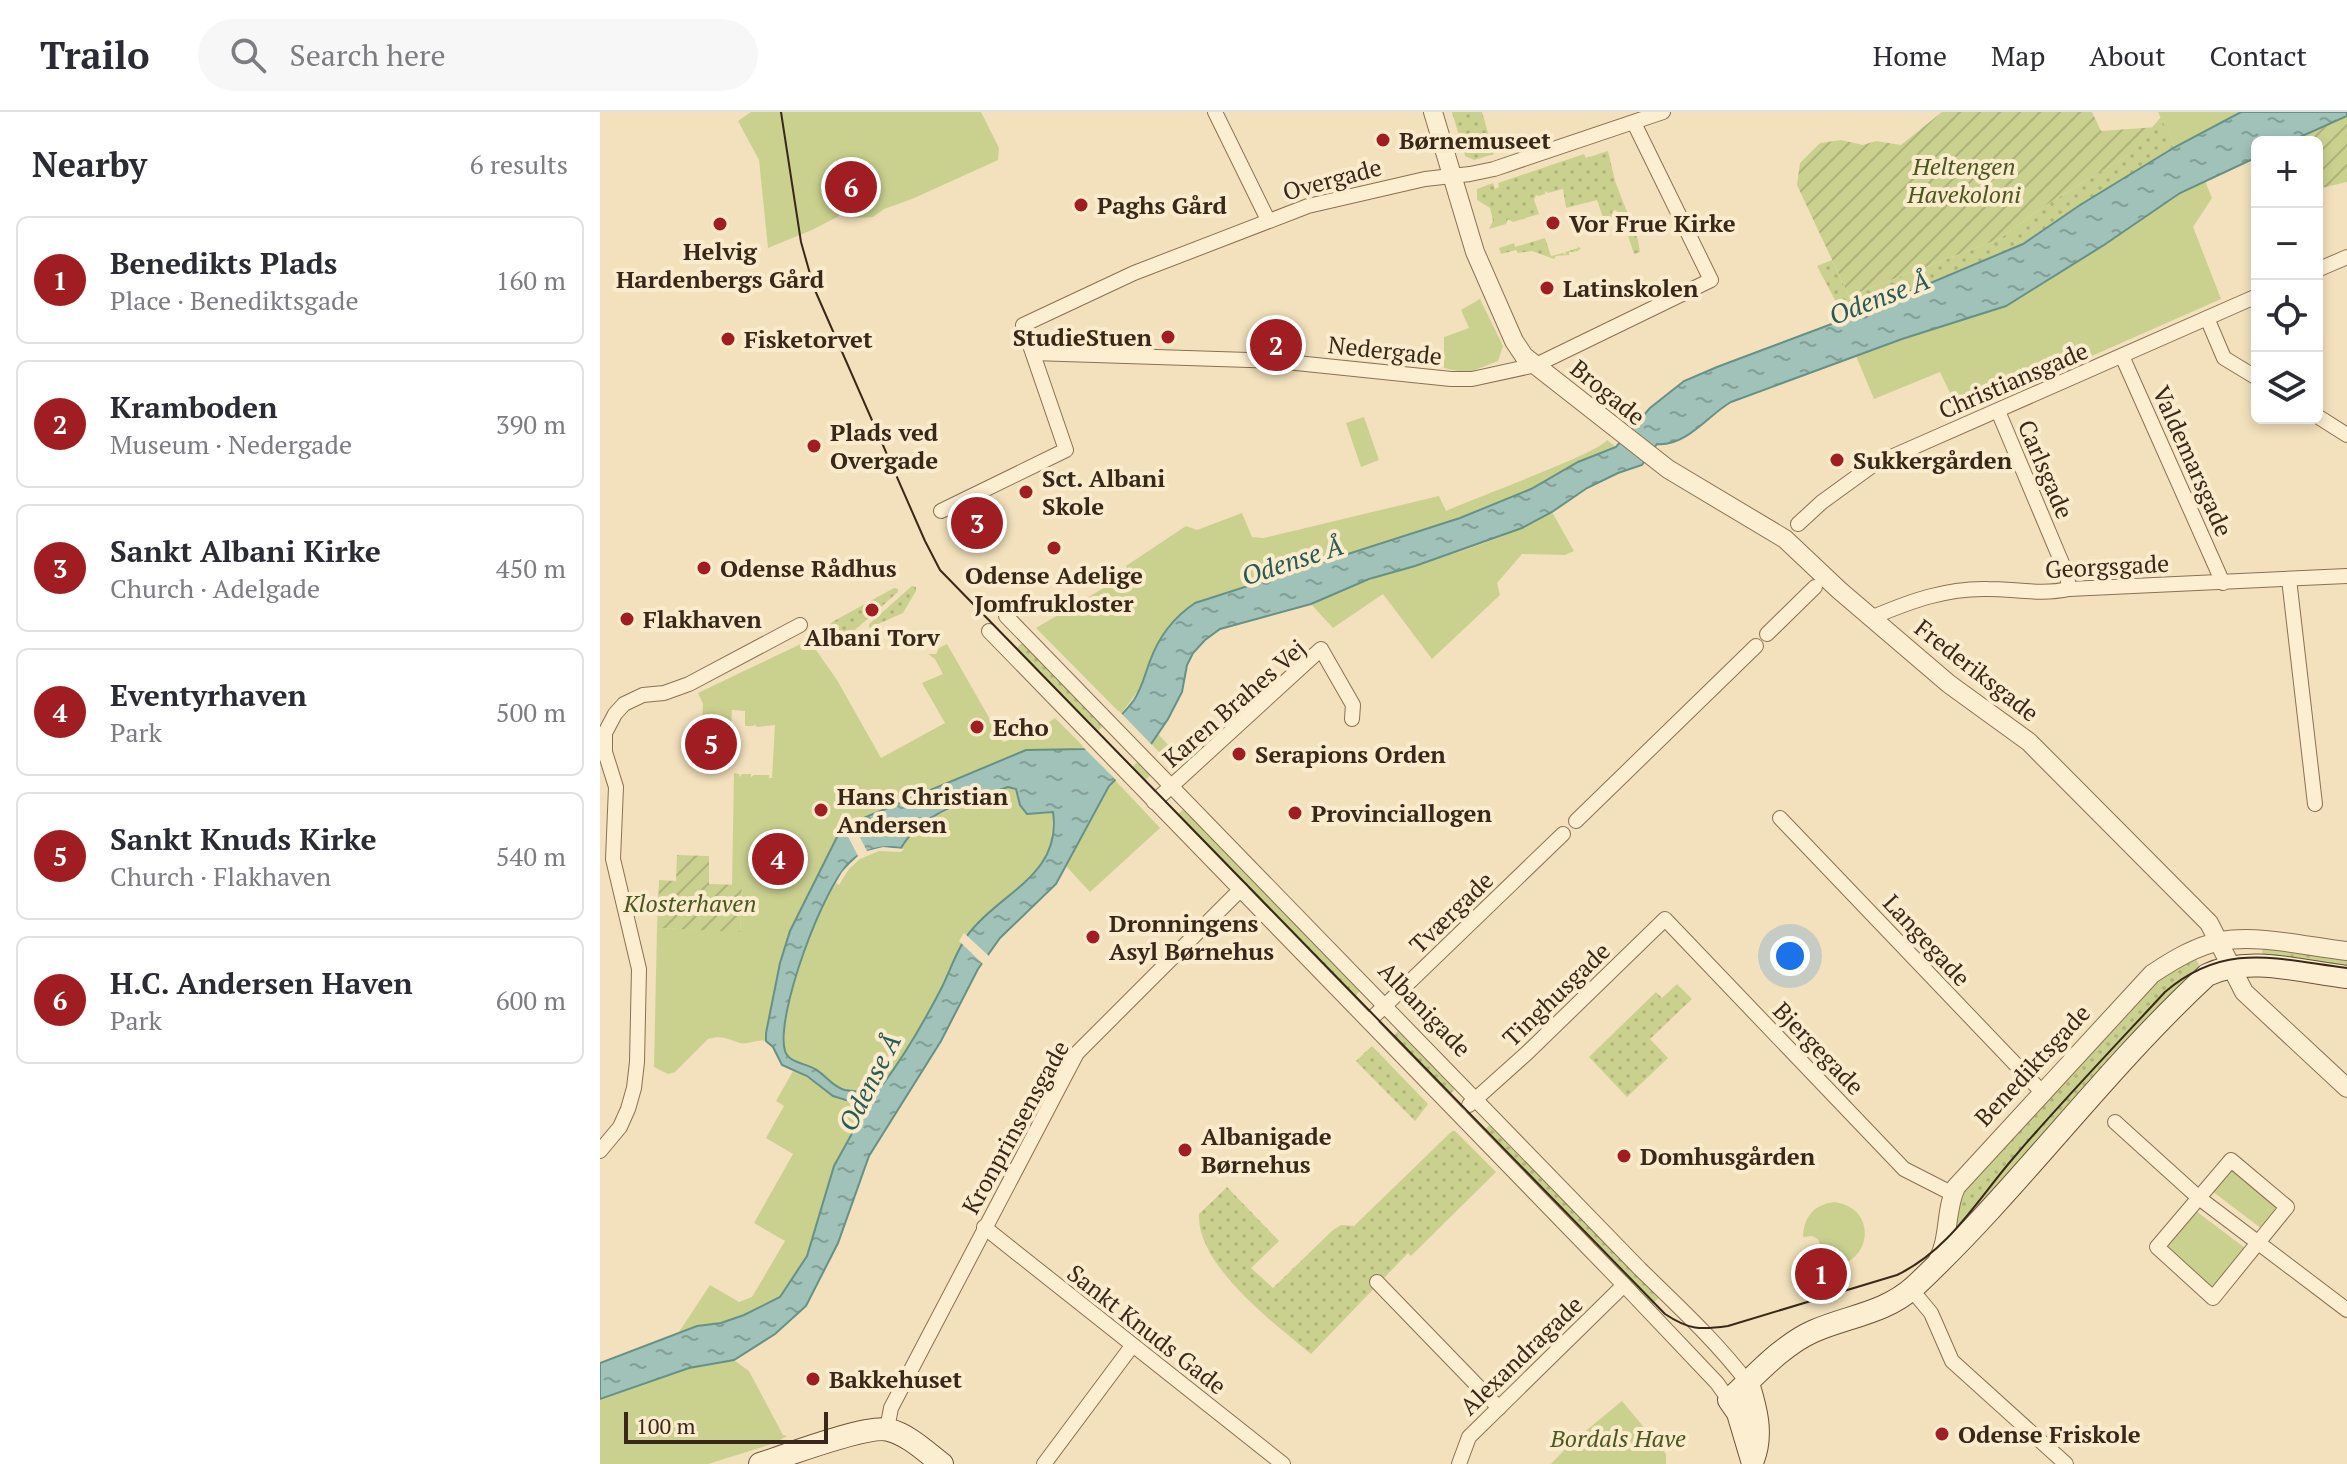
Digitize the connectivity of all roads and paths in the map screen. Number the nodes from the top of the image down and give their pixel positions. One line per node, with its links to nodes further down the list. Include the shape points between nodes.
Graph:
1 (1215, 112): 6 (street)
2 (1433, 112): 5 (street, Brogade)
3 (1663, 112): 4 (street, Overgade)
4 (1634, 123): 5 (street, Overgade, via 1494,169); 13 (street, Nedergade, via 1711,280)
5 (1451, 177): 6 (street, Overgade, via 1341,197); 13 (street, Brogade, via 1475,252 1514,341)
6 (1268, 220): 11 (street, Overgade, via 1134,273 1023,325)
7 (2347, 257): 8 (street)
8 (2323, 267)
9 (2251, 299): 10 (street, Christiansgade)
10 (2207, 318): 12 (street, Christiansgade); 14 (street, via 2224,358)
11 (1033, 353): 13 (street, Nedergade, via 1277,361 1451,379); 19 (street, via 1066,450)
12 (2122, 356): 15 (street, Christiansgade); 23 (street, Valdemarsgade)
13 (1536, 365): 18 (street, Brogade)
14 (2251, 374)
15 (1998, 411): 20 (street, Christiansgade, via 1873,465); 25 (street, Carlsgade)
16 (2323, 420): 17 (street)
17 (2347, 435)
18 (1651, 457): 26 (street, Frederiksgade, via 1778,534)
19 (941, 511)
20 (1798, 524)
21 (2347, 576): 22 (street, Georgsgade)
22 (2289, 579): 23 (street, Georgsgade); 35 (street)
23 (2223, 583): 25 (street, Georgsgade)
24 (1815, 587): 30 (street)
25 (2069, 589): 26 (street, Georgsgade, via 1952,590)
26 (1870, 615): 41 (street, Frederiksgade, via 1949,684 2029,742 2197,910)
27 (1006, 616): 33 (street, Albanigade)
28 (800, 625): 53 (street, via 689,684 643,695 611,719 604,740 616,799 613,859 639,969 638,1050 628,1109)
29 (989, 631): 34 (street, Albanigade)
30 (1767, 634)
31 (1756, 646): 37 (street)
32 (1352, 719): 33 (street, Karen Brahes Vej, via 1353,705 1321,649)
33 (1172, 786): 34 (street, Karen Brahes Vej); 45 (street, Albanigade)
34 (1154, 802): 39 (street, Albanigade)
35 (2315, 804)
36 (1780, 818): 48 (street, Langegade)
37 (1576, 821)
38 (1563, 834): 45 (street, Tværgade)
39 (1241, 889): 46 (street, Albanigade); 56 (street, Kronprinsensgade, via 1077,1053)
40 (1665, 919): 49 (street, Tinghusgade); 54 (street, Bjergegade, via 1904,1169)
41 (2219, 941): 42 (street); 43 (street, Frederiksgade); 48 (street, Benediktsgade, via 2152,974)
42 (2347, 951)
43 (2231, 967): 44 (main road); 47 (street, Frederiksgade, via 2244,992); 58 (main road, via 2207,975 2189,991)
44 (2347, 977)
45 (1385, 1006): 46 (street, Tværgade); 49 (street, Albanigade)
46 (1369, 1021): 50 (street, Albanigade)
47 (2347, 1088)
48 (2042, 1092): 54 (street, Benediktsgade)
49 (1474, 1098): 50 (street, Tinghusgade); 51 (street, Tinghusgade); 64 (street, Albanigade, via 1704,1331)
50 (1448, 1103): 51 (street, Albanigade)
51 (1460, 1116): 60 (street, Albanigade)
52 (2115, 1122): 55 (street)
53 (600, 1151)
54 (1953, 1194): 58 (street, via 1946,1242)
55 (2199, 1198): 57 (street); 57 (street, via 2231,1160 2287,1207); 57 (street, via 2157,1247 2213,1298)
56 (984, 1227): 63 (street, Sankt Knuds Gade); 67 (street, Kronprinsensgade, via 891,1408)
57 (2258, 1242): 62 (street)
58 (1935, 1266): 61 (main road)
59 (1377, 1282): 66 (street)
60 (1624, 1285): 65 (street, Albanigade); 66 (street, Alexandragade)
61 (1911, 1289): 64 (main road, via 1877,1311 1795,1340); 74 (street, via 1931,1313 1952,1361)
62 (2347, 1310)
63 (1132, 1346): 71 (street); 72 (street, Sankt Knuds Gade)
64 (1748, 1383): 65 (main road); 68 (main road, Albanigade, via 1758,1428)
65 (1729, 1400): 68 (main road, Albanigade)
66 (1499, 1408): 73 (street, Alexandragade, via 1469,1437)
67 (887, 1429): 69 (main road); 70 (main road)
68 (1752, 1462)
69 (760, 1464)
70 (942, 1464)
71 (1044, 1464)
72 (1283, 1464)
73 (1459, 1464)
74 (2066, 1464)

